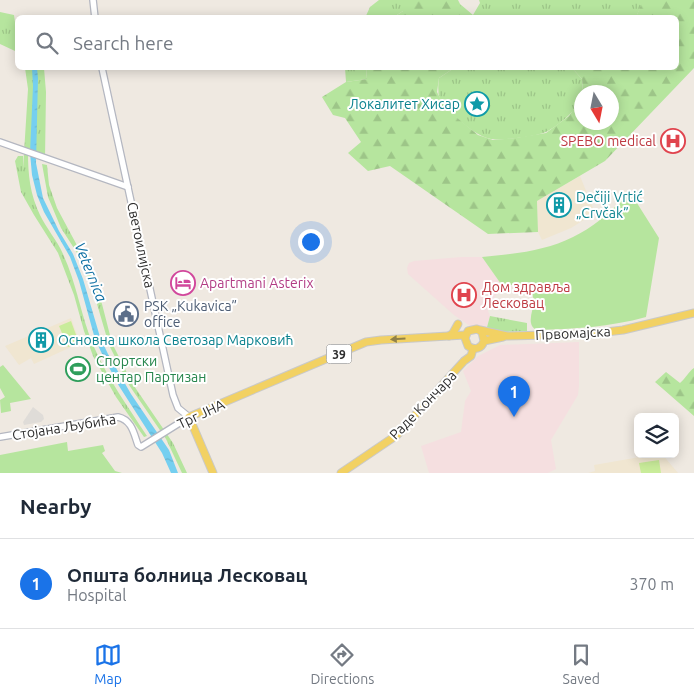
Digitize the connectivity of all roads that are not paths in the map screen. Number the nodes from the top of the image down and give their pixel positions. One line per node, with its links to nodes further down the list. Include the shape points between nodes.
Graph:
1 (93, 0): 2 (street)
2 (94, 15)
3 (102, 70): 5 (street, Светоилијска)
4 (0, 142): 5 (street)
5 (128, 187): 14 (street, Светоилијска, via 173,395 178,408)
6 (694, 313): 10 (main road, Првомајска, via 603,333)
7 (458, 324): 11 (main road, via 453,334)
8 (480, 330): 9 (main road, via 471,330); 10 (main road, Првомајска); 12 (main road)
9 (465, 336): 11 (main road, 39); 13 (main road, via 466,344)
10 (507, 336): 12 (main road)
11 (446, 337): 14 (main road, Трг ЈНА / 39, one-way to 14, via 366,342)
12 (484, 341): 13 (main road)
13 (473, 349): 18 (main road, Раде Кончара, via 471,356 397,435)
14 (190, 417): 16 (street, Трг ЈНА); 17 (main road)
15 (0, 437): 16 (street, Стојана Љубића, via 118,417 130,425 138,446)
16 (144, 445)
17 (213, 473)
18 (341, 473)

